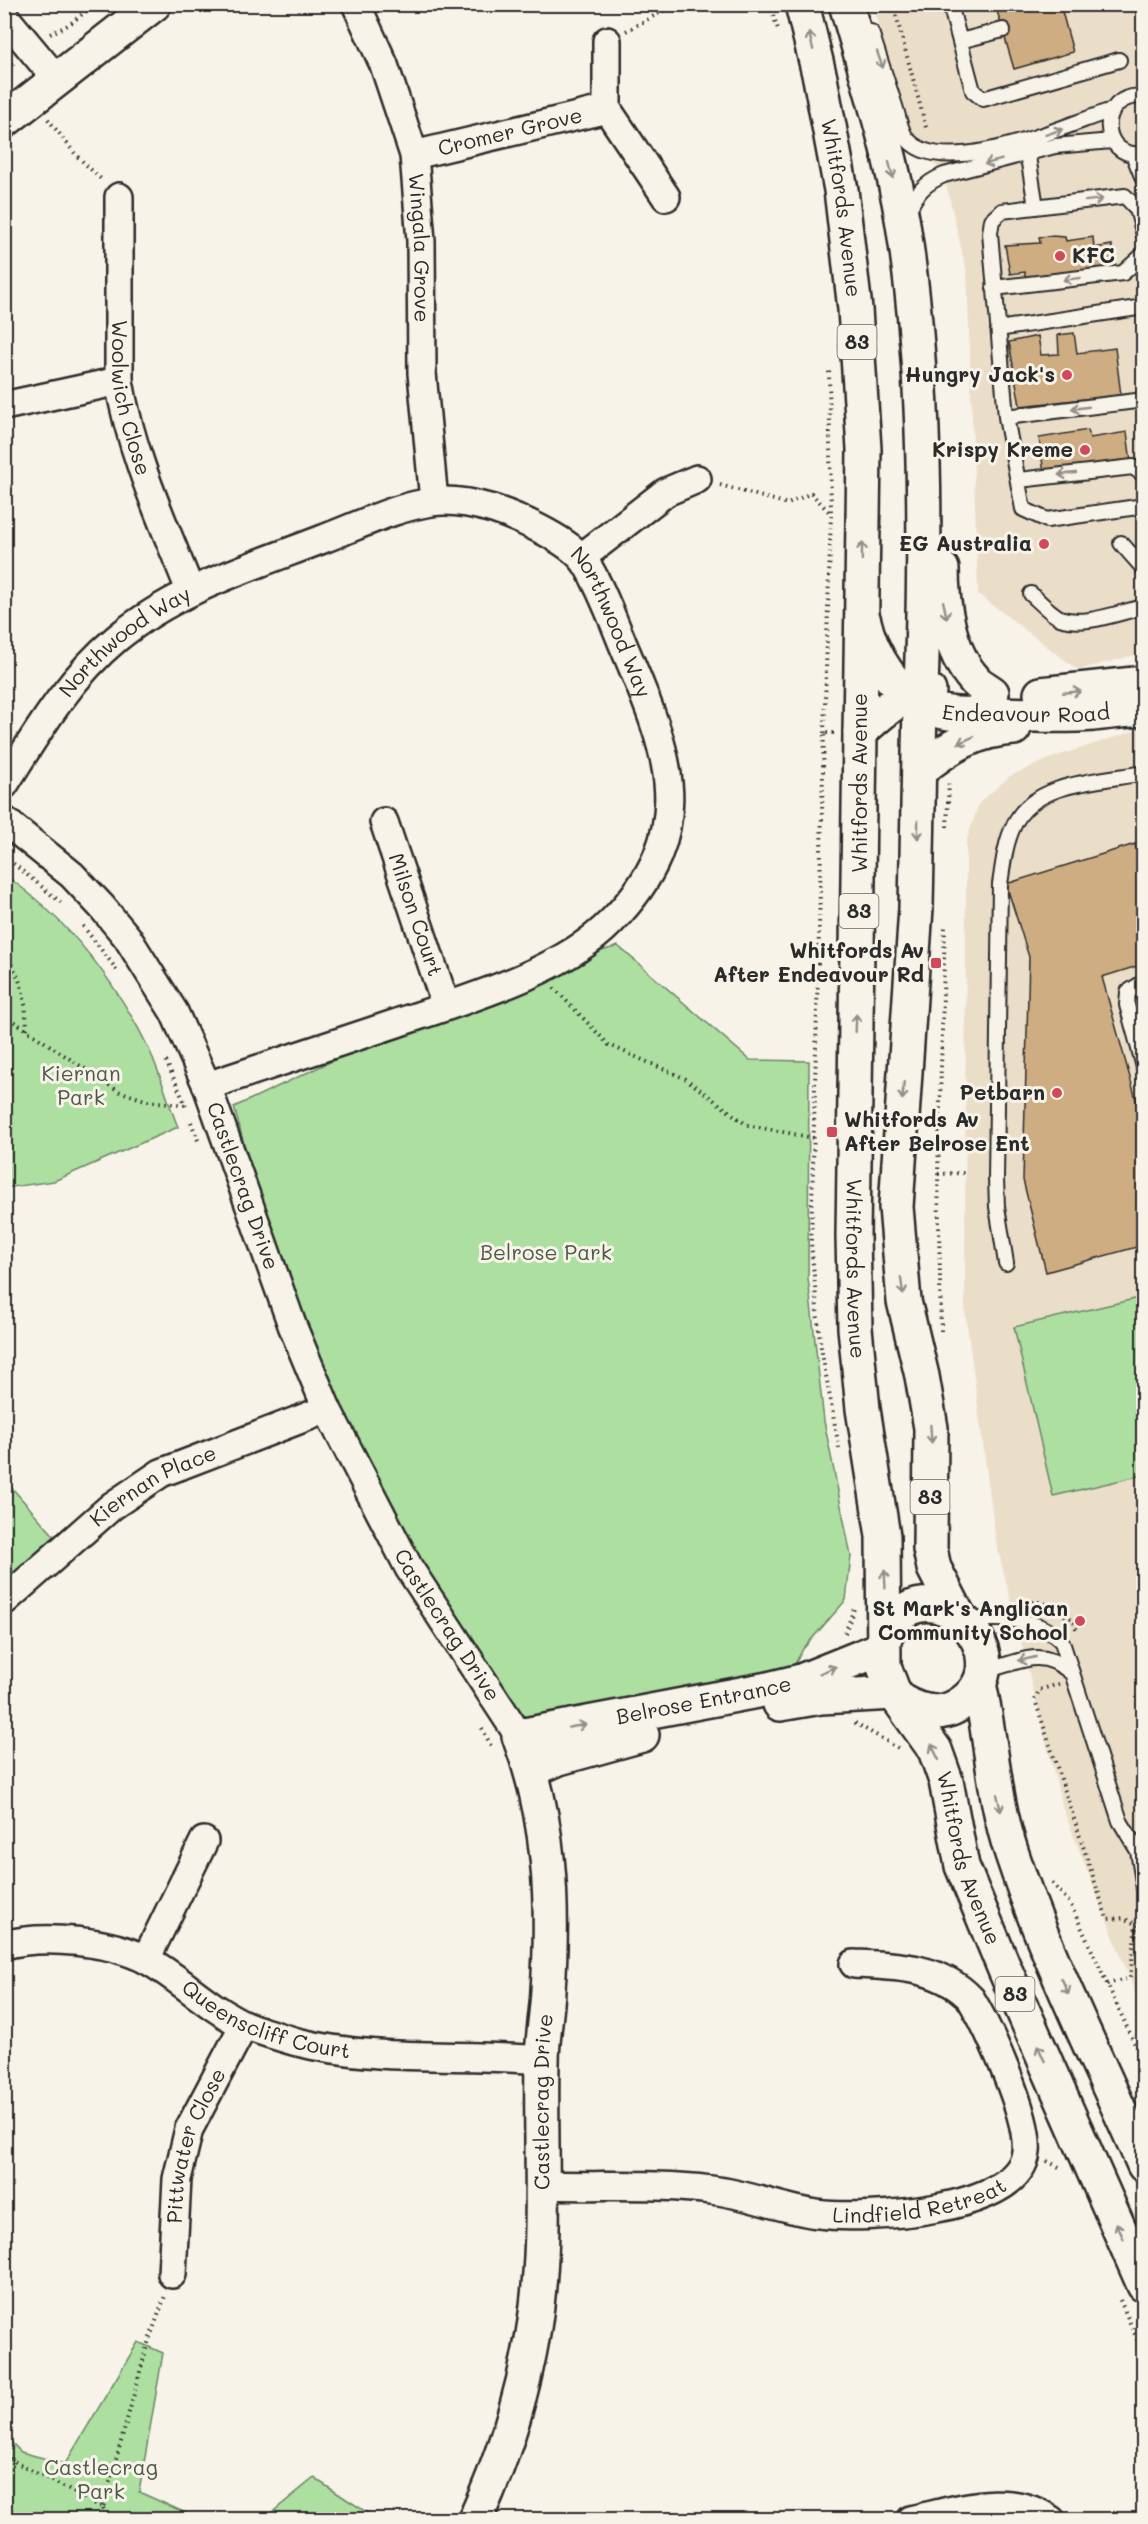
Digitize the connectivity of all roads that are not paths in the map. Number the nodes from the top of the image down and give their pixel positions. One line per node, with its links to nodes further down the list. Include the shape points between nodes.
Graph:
1 (124, 4): 12 (main road)
2 (154, 4): 12 (main road)
3 (356, 4): 21 (street, Wingala Grove, via 384,65)
4 (802, 4): 48 (main road, Whitfords Avenue / 83, one-way to 4, via 864,449 855,309 832,135)
5 (950, 4): 10 (lane)
6 (856, 10): 19 (lane, one-way to 19, via 910,142 932,153 953,154); 26 (main road, Whitfords Avenue / 83, one-way to 26)
7 (4, 16): 12 (street)
8 (1003, 30): 10 (lane)
9 (607, 41): 15 (street, Cromer Grove)
10 (960, 41): 11 (lane, via 973,91 982,99)
11 (1119, 60)
12 (41, 61): 14 (main road)
13 (1143, 97): 16 (lane, via 1123,100)
14 (18, 100): 17 (main road)
15 (607, 109): 21 (street, Cromer Grove); 24 (street, Cromer Grove)
16 (1112, 110): 18 (lane, via 1108,126); 19 (lane, one-way to 16)
17 (4, 121)
18 (1112, 141): 19 (lane); 20 (lane, via 1118,148)
19 (1026, 147): 25 (lane); 26 (lane, one-way to 26, via 929,181 914,197)
20 (1138, 154): 22 (lane)
21 (414, 155): 40 (street, Wingala Grove, via 421,241 422,373)
22 (1143, 181)
23 (119, 196): 32 (street, Woolwich Close)
24 (666, 197)
25 (1036, 207): 27 (lane, one-way to 27, via 1125,196 1137,208); 29 (lane, via 1002,211 992,220)
26 (903, 223): 36 (main road, Whitfords Avenue / 83, via 915,317)
27 (1143, 235)
28 (1143, 254): 29 (lane, one-way to 29, via 1123,273)
29 (994, 288): 31 (lane)
30 (1143, 307): 31 (lane)
31 (998, 329): 35 (lane)
32 (120, 381): 34 (street); 45 (street, Woolwich Close, via 124,411 141,465)
33 (1143, 400): 35 (lane, one-way to 35)
34 (4, 406)
35 (1006, 417): 39 (lane)
36 (922, 452): 50 (main road, one-way to 50, via 938,477 943,609 959,655 974,680); 51 (main road, Whitfords Avenue / 83)
37 (1140, 469): 39 (lane, one-way to 39)
38 (697, 478): 43 (street, via 666,492)
39 (1019, 480): 41 (lane, via 1023,508 1047,520)
40 (434, 501): 43 (street, Northwood Way, via 501,512); 45 (street, Northwood Way, via 384,516)
41 (1143, 506)
42 (1121, 543): 44 (lane)
43 (582, 557): 60 (street, Northwood Way, via 656,724 666,762 668,818 652,870 611,923 590,941 537,971)
44 (1143, 569)
45 (190, 590): 56 (street, Northwood Way, via 116,638 92,662 50,714)
46 (1031, 594): 47 (lane, via 1059,617 1071,620 1089,620)
47 (1143, 607)
48 (861, 609): 51 (main road, Endeavour Road, via 868,640 880,665 899,687); 53 (main road, Whitfords Avenue / 83)
49 (1143, 683): 50 (main road, Endeavour Road, one-way to 49, via 1047,694)
50 (992, 693): 51 (main road, Endeavour Road)
51 (918, 696): 52 (main road, Endeavour Road, via 932,709 955,713 1092,714); 53 (main road, Endeavour Road, via 886,710); 54 (main road, Whitfords Avenue / 83)
52 (1133, 709): 54 (main road, one-way to 54, via 1114,720 1005,728 972,736 950,747)
53 (860, 732): 67 (main road, Whitfords Avenue / 83, one-way to 53, via 883,1536 855,1328 853,1139)
54 (935, 772): 66 (main road, Whitfords Avenue / 83, one-way to 66, via 916,908 896,1207 904,1301 931,1428 930,1549 934,1568)
55 (1143, 773): 63 (lane, via 1082,783 1052,792 1027,806 1014,825 1004,859 1000,884 996,1179)
56 (4, 785)
57 (4, 820): 62 (street, Castlecrag Drive, via 72,875 127,937 174,1012)
58 (384, 822): 60 (street, Milson Court)
59 (1143, 982): 61 (lane, via 1128,992 1127,1005)
60 (446, 1006): 62 (street, Northwood Way)
61 (1143, 1068)
62 (207, 1086): 64 (street, Castlecrag Drive, via 292,1325)
63 (1006, 1263)
64 (327, 1409): 65 (street, Kiernan Place, via 153,1478 112,1506); 71 (street, Castlecrag Drive, via 409,1568)
65 (4, 1601)
66 (961, 1617): 67 (main road, via 936,1606 914,1608 900,1615); 68 (lane, via 1017,1620 1052,1631 1062,1642); 69 (main road, Whitfords Avenue / 83, via 980,1645)
67 (884, 1642): 70 (main road, Whitfords Avenue / 83, via 884,1667); 71 (main road, Belrose Entrance, one-way to 67, via 801,1681)
68 (1071, 1676): 69 (lane, one-way to 69, via 1057,1661 1035,1657); 74 (lane, via 1120,1821)
69 (980, 1677): 70 (main road, via 964,1701 939,1712 913,1708); 81 (main road, Whitfords Avenue / 83, one-way to 81, via 992,1774 1011,1852 1036,1920)
70 (898, 1697): 72 (main road, Belrose Entrance, via 821,1697 767,1706 602,1744); 84 (main road, Whitfords Avenue / 83, one-way to 70, via 962,1866 951,1803 935,1749)
71 (507, 1744): 72 (main road, Castlecrag Drive)
72 (532, 1770): 80 (main road, Castlecrag Drive, via 547,1849 551,1918)
73 (204, 1842): 77 (street)
74 (1141, 1850): 75 (lane)
75 (1143, 1888)
76 (4, 1945): 77 (street, Queenscliff Court, via 18,1941 76,1942)
77 (146, 1959): 79 (street, Queenscliff Court)
78 (854, 1964): 82 (street, Lindfield Retreat, via 897,1966 931,1973 961,1988 971,1999 1021,2114 1026,2136 1021,2168 998,2188 963,2201 858,2217 816,2214 746,2195 708,2190)
79 (244, 2025): 80 (street, Queenscliff Court, via 341,2051); 83 (street, Pittwater Close, via 189,2129 177,2179)
80 (542, 2060): 82 (main road, Castlecrag Drive)
81 (1143, 2165)
82 (542, 2185): 85 (main road, Castlecrag Drive, via 533,2333 494,2477)
83 (172, 2274)
84 (1143, 2285)
85 (475, 2520)
86 (910, 2520): 87 (street, via 989,2503 1007,2503 1038,2510)
87 (1051, 2520)

